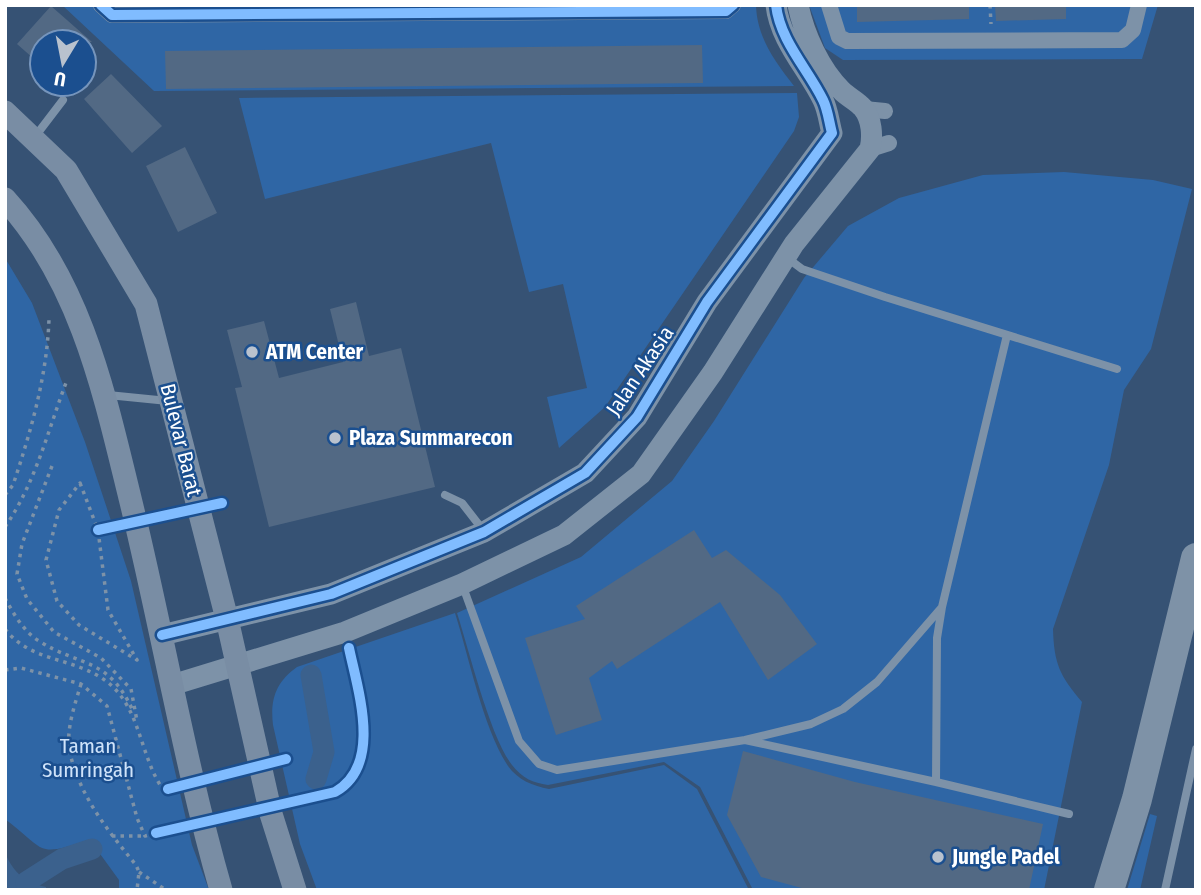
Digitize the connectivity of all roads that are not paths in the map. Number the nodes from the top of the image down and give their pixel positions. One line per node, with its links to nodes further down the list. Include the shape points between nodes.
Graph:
1 (776, 5): 7 (street, via 800,63)
2 (798, 5): 7 (street)
3 (829, 5): 4 (street, via 839,37 847,41 1122,40 1133,30)
4 (1139, 5)
5 (732, 8): 6 (street)
6 (106, 10)
7 (832, 96): 10 (street); 12 (street, via 874,110)
8 (63, 100): 11 (lane)
9 (5, 112): 11 (main road, Bulevar Barat)
10 (832, 133): 12 (street); 20 (street, Jalan Akasia, via 707,302 636,417 586,473)
11 (34, 138): 18 (main road, Bulevar Barat, via 66,170 146,304)
12 (872, 152): 14 (street)
13 (5, 199): 17 (main road, via 53,264 86,335)
14 (786, 257): 15 (lane, via 802,269); 22 (street, via 641,474 564,535)
15 (1007, 335): 16 (lane); 23 (lane)
16 (1118, 369)
17 (105, 395): 18 (lane); 25 (main road)
18 (172, 402): 24 (main road, Bulevar Barat)
19 (445, 495): 20 (lane, via 462,503)
20 (484, 531): 24 (street, Jalan Akasia, via 331,594)
21 (1196, 558): 34 (highway, via 1137,799)
22 (462, 584): 26 (street, via 345,632); 28 (lane, via 519,741 539,764 567,771)
23 (942, 607): 28 (lane, via 891,668 843,709 795,729); 30 (lane, via 937,638)
24 (227, 619): 25 (street, Jalan Akasia); 26 (main road, Bulevar Barat)
25 (162, 635): 27 (main road)
26 (237, 665): 27 (street); 33 (main road, Bulevar Barat, via 271,814)
27 (172, 685): 32 (main road)
28 (745, 740): 30 (lane)
29 (1196, 749): 35 (lane)
30 (936, 782): 31 (lane)
31 (1069, 814)
32 (221, 890)
33 (295, 890)
34 (1109, 890)
35 (1165, 890)

